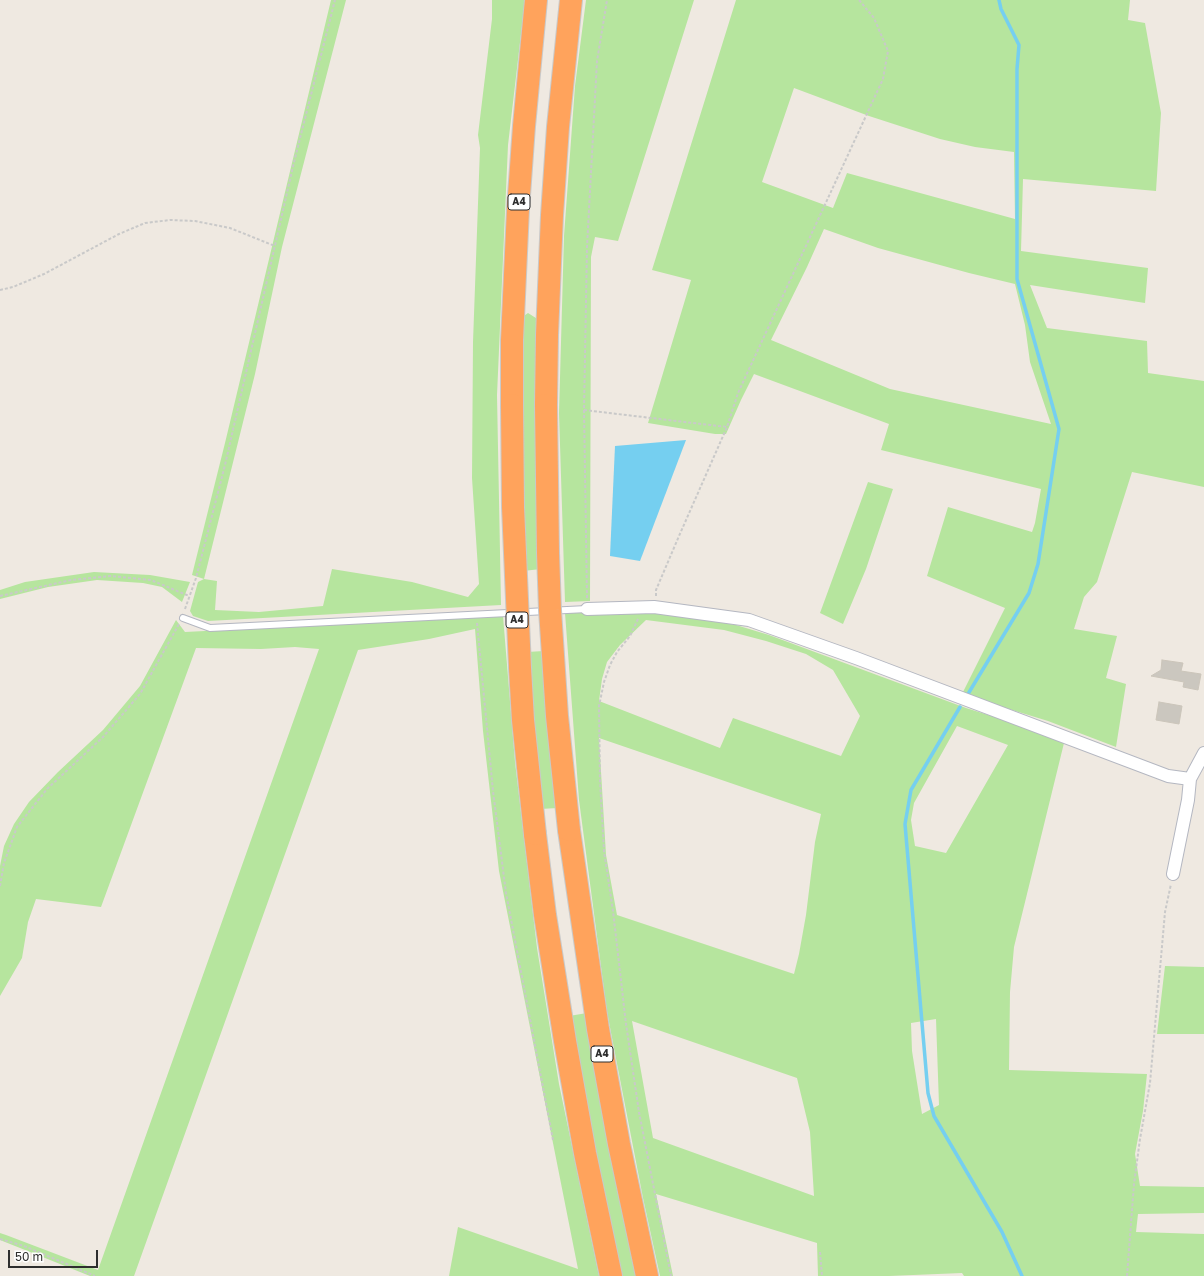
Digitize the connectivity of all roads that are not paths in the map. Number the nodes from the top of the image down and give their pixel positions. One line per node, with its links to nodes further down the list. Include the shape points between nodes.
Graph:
1 (536, 0): 8 (highway, A4, bridge, via 524,118 512,340 513,528 520,668 545,915 585,1153)
2 (571, 0): 9 (highway, A4, bridge, via 558,127 547,335 550,610 557,716 580,911 619,1144)
3 (588, 609): 4 (lane, via 210,628); 6 (street, via 654,607 749,620 1168,776)
4 (183, 618)
5 (1204, 753): 6 (street)
6 (1190, 778): 7 (street)
7 (1173, 874)
8 (611, 1276)
9 (647, 1276)

